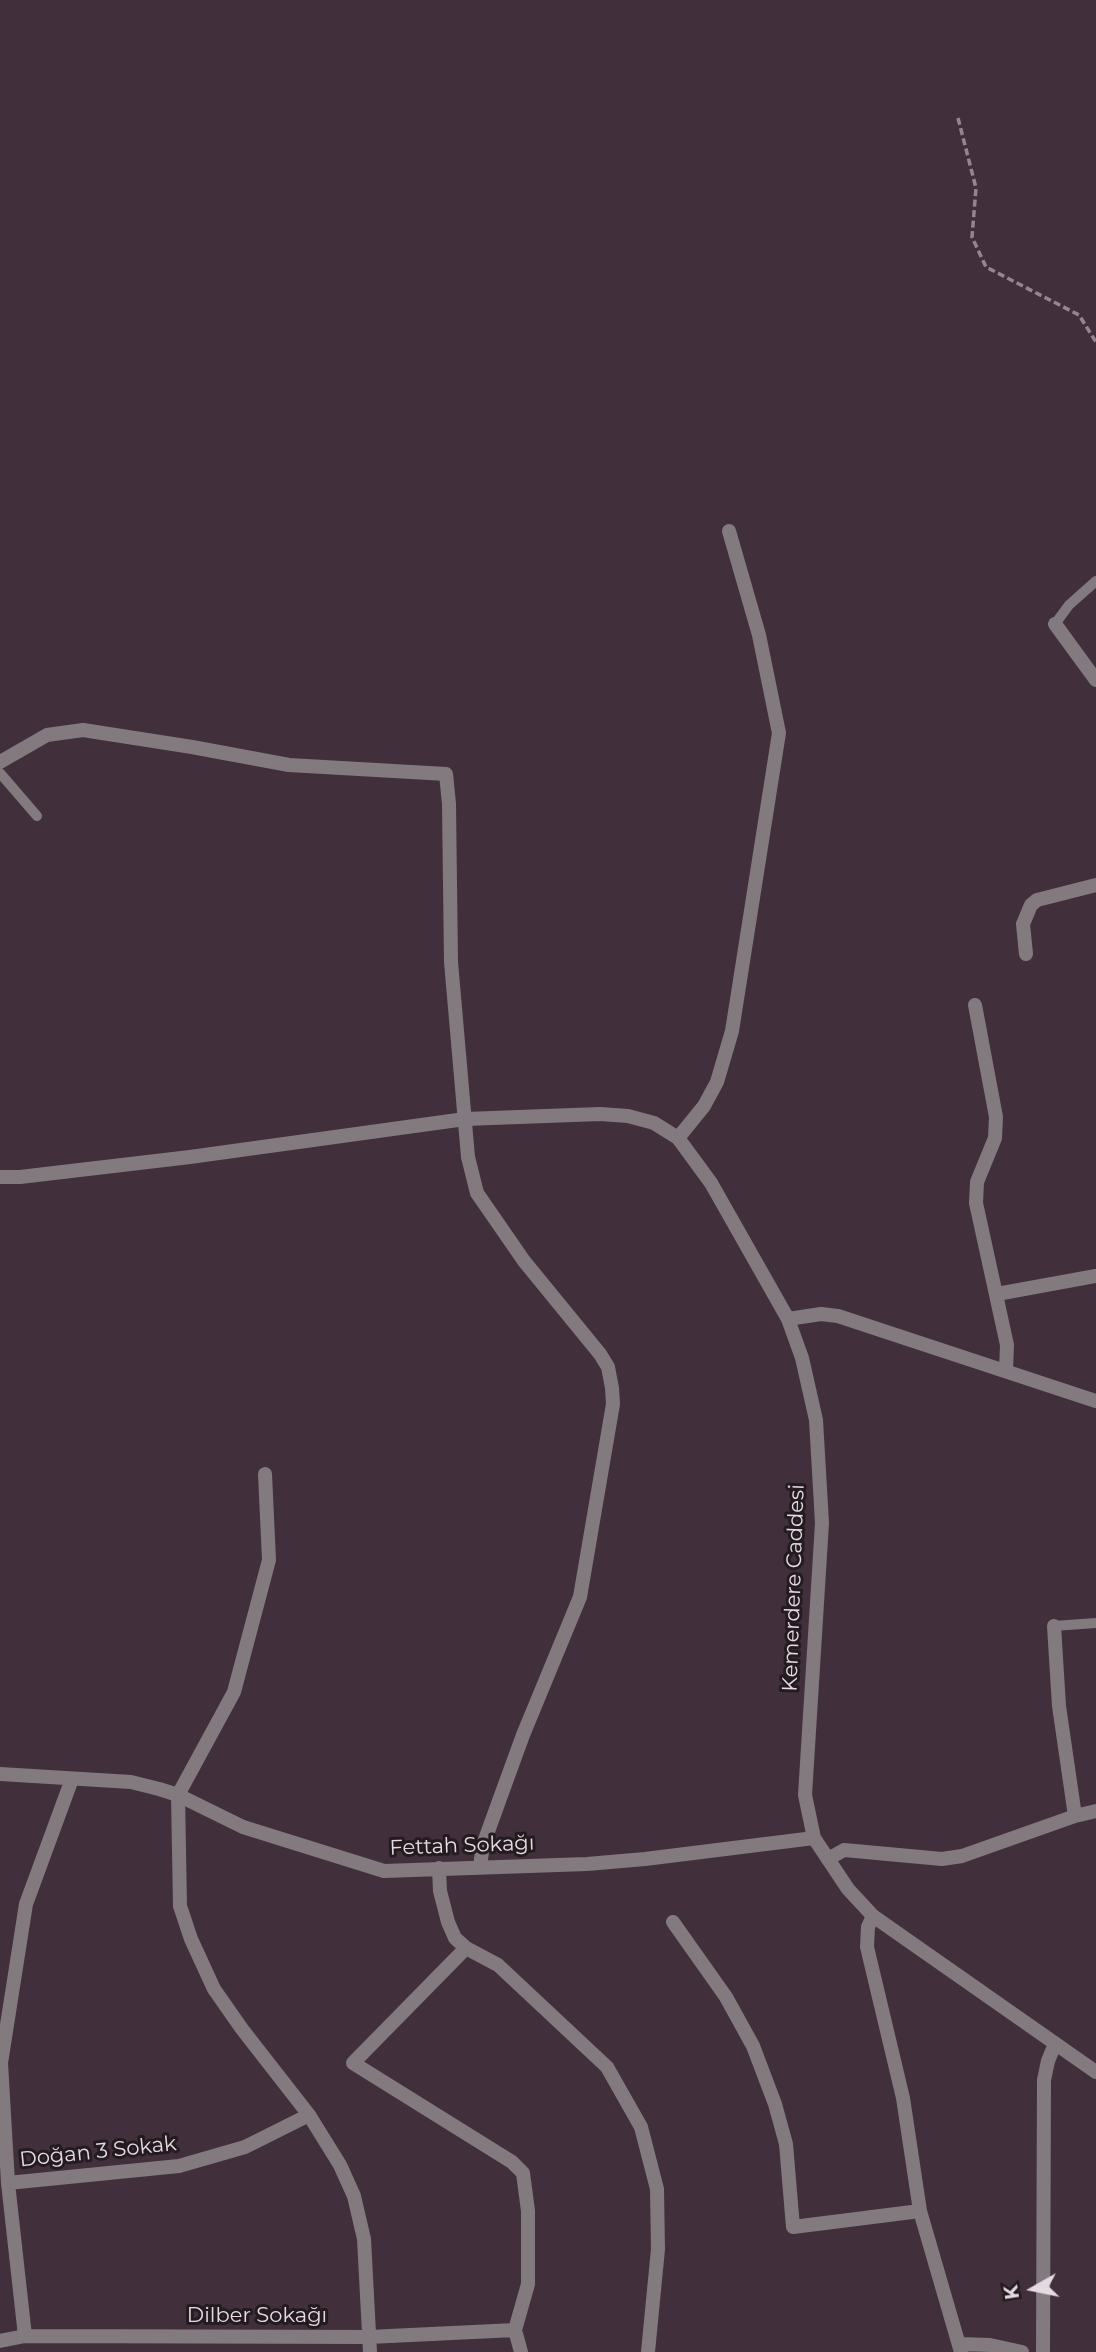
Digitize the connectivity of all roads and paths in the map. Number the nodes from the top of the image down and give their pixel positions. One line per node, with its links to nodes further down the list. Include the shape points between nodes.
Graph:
1 (958, 118): 2 (path, via 976,188 972,237 986,267 1079,315)
2 (1096, 342)
3 (729, 531): 14 (street, via 759,635 779,733 732,1031 717,1082 704,1107)
4 (1096, 580): 5 (lane)
5 (1055, 624): 6 (street)
6 (1096, 680)
7 (0, 762): 13 (street, via 47,735 83,730 289,765 446,774 451,962)
8 (0, 773): 9 (lane)
9 (37, 816)
10 (1096, 885): 11 (street, via 1031,905 1023,924)
11 (1026, 954)
12 (975, 1005): 17 (street, via 996,1117 995,1138 977,1182 976,1203)
13 (466, 1119): 14 (street, Kemerdere Caddesi, via 628,1115 654,1123); 15 (street, Kemerdere Caddesi, via 190,1157); 31 (street, via 468,1157 477,1193 608,1367 612,1404 580,1597 523,1735 483,1845)
14 (678, 1138): 18 (street, Kemerdere Caddesi, via 711,1183)
15 (0, 1177)
16 (1096, 1276): 17 (street)
17 (997, 1294): 19 (street, via 1007,1345)
18 (789, 1319): 19 (street, via 838,1316); 29 (street, Kemerdere Caddesi, via 817,1420 822,1523 805,1795)
19 (1006, 1370): 20 (street)
20 (1096, 1401)
21 (265, 1474): 26 (street, via 269,1560 234,1692)
22 (1096, 1623): 23 (lane)
23 (1054, 1626): 28 (street, via 1059,1706)
24 (0, 1774): 25 (street, Fettah Sokağı)
25 (72, 1779): 26 (street, Fettah Sokağı, via 131,1782); 37 (street, via 26,1904)
26 (178, 1795): 32 (street, Fettah Sokağı, via 243,1827 384,1871); 39 (street, via 180,1906 191,1938 214,1989)
27 (1096, 1811): 28 (street)
28 (1075, 1816): 30 (street, via 942,1860 844,1850)
29 (814, 1838): 30 (street, Kemerdere Caddesi); 31 (street, Fettah Sokağı, via 645,1860)
30 (828, 1859): 33 (street, Kemerdere Caddesi)
31 (480, 1866): 32 (street, Fettah Sokağı)
32 (439, 1868): 35 (street, via 448,1922)
33 (873, 1916): 36 (street, Kemerdere Caddesi); 41 (street, via 867,1947 903,2098)
34 (673, 1922): 41 (street, via 726,1997 753,2046 786,2144 793,2227)
35 (466, 1948): 42 (street, via 353,2063 523,2173 528,2284); 50 (street, via 498,1965 607,2067 640,2127 657,2189 658,2249)
36 (1055, 2044): 38 (street, Kemerdere Caddesi); 52 (street, via 1044,2080)
37 (1, 2061): 40 (street)
38 (1096, 2072)
39 (309, 2115): 40 (street, Doğan 3 Sokak, via 245,2147 179,2166); 44 (street, via 354,2196 364,2239)
40 (8, 2183): 43 (street)
41 (920, 2211): 47 (street)
42 (515, 2330): 44 (street, Dilber Sokağı); 49 (street)
43 (25, 2336): 45 (street, Dilber Sokağı); 46 (street, Dilber Sokağı)
44 (369, 2337): 46 (street, Dilber Sokağı); 48 (street)
45 (0, 2341)
46 (144, 2344)
47 (960, 2348): 51 (street, via 990,2345)
48 (370, 2352)
49 (521, 2352)
50 (648, 2352)
51 (1022, 2352)
52 (1043, 2352)

